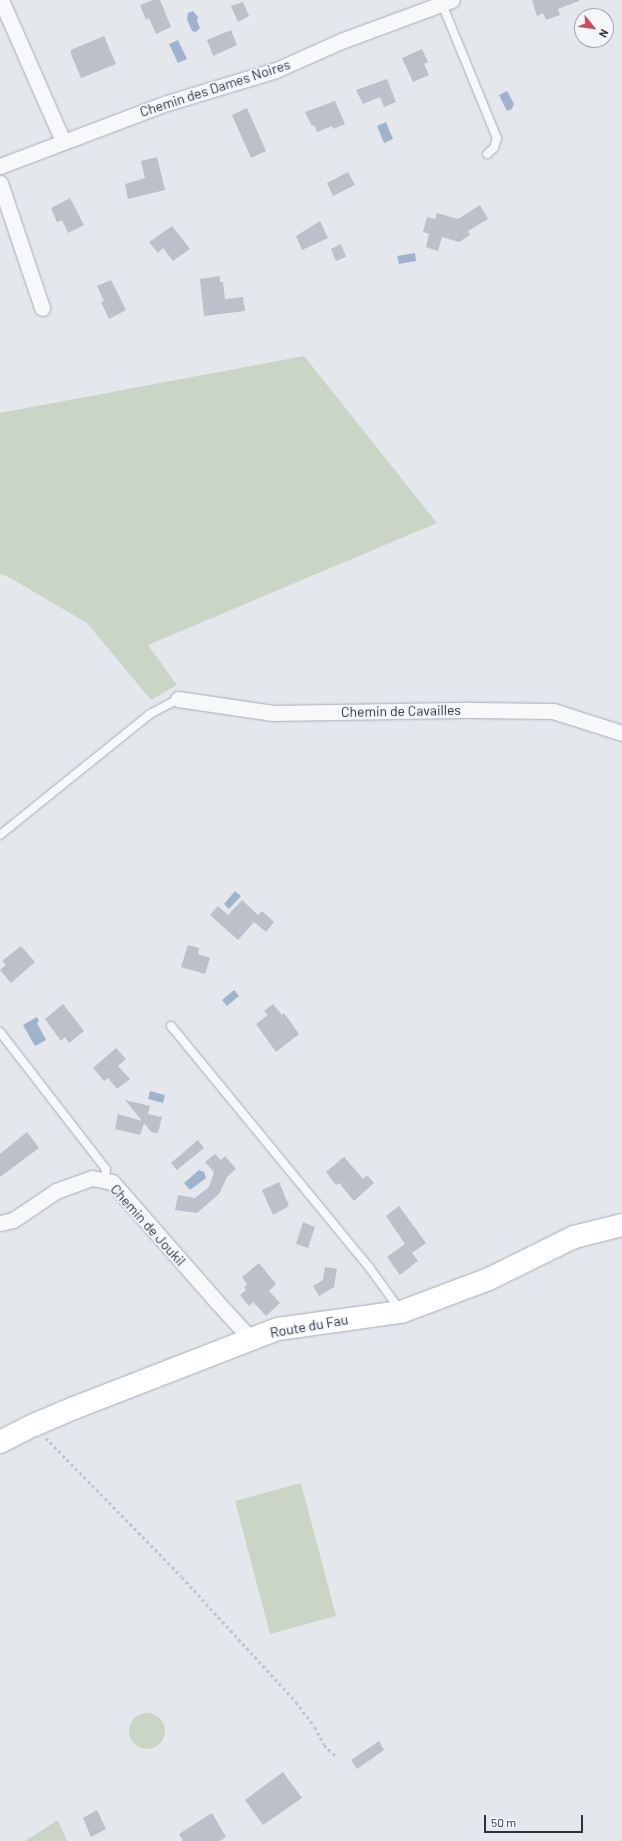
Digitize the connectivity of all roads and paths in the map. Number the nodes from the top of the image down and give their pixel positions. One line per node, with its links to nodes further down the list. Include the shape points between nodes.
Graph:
1 (1, 0): 3 (street)
2 (447, 2): 3 (street, Chemin des Dames Noires, via 341,41 276,70 167,103); 4 (lane, via 497,138 494,148)
3 (63, 141): 5 (street, Chemin des Dames Noires)
4 (487, 154)
5 (0, 166)
6 (0, 183): 7 (street)
7 (42, 308)
8 (178, 699): 9 (street, Chemin de Cavailles, via 273,713 554,711); 10 (lane, via 150,714)
9 (622, 733)
10 (0, 835)
11 (171, 1026): 16 (lane, via 369,1267)
12 (0, 1032): 13 (lane, via 106,1169)
13 (104, 1180): 14 (street, Chemin de Joukil, via 92,1178 56,1191 13,1220); 17 (street, Chemin de Joukil, via 112,1182)
14 (0, 1222)
15 (622, 1224): 16 (street, Route du Fau, via 574,1237 489,1279)
16 (401, 1312): 17 (street, Route du Fau, via 278,1329)
17 (251, 1339): 18 (street, Route du Fau)
18 (34, 1425): 19 (street, Route du Fau); 20 (path, via 182,1577 260,1662 296,1702 315,1727 324,1745)
19 (0, 1442)
20 (336, 1756)

